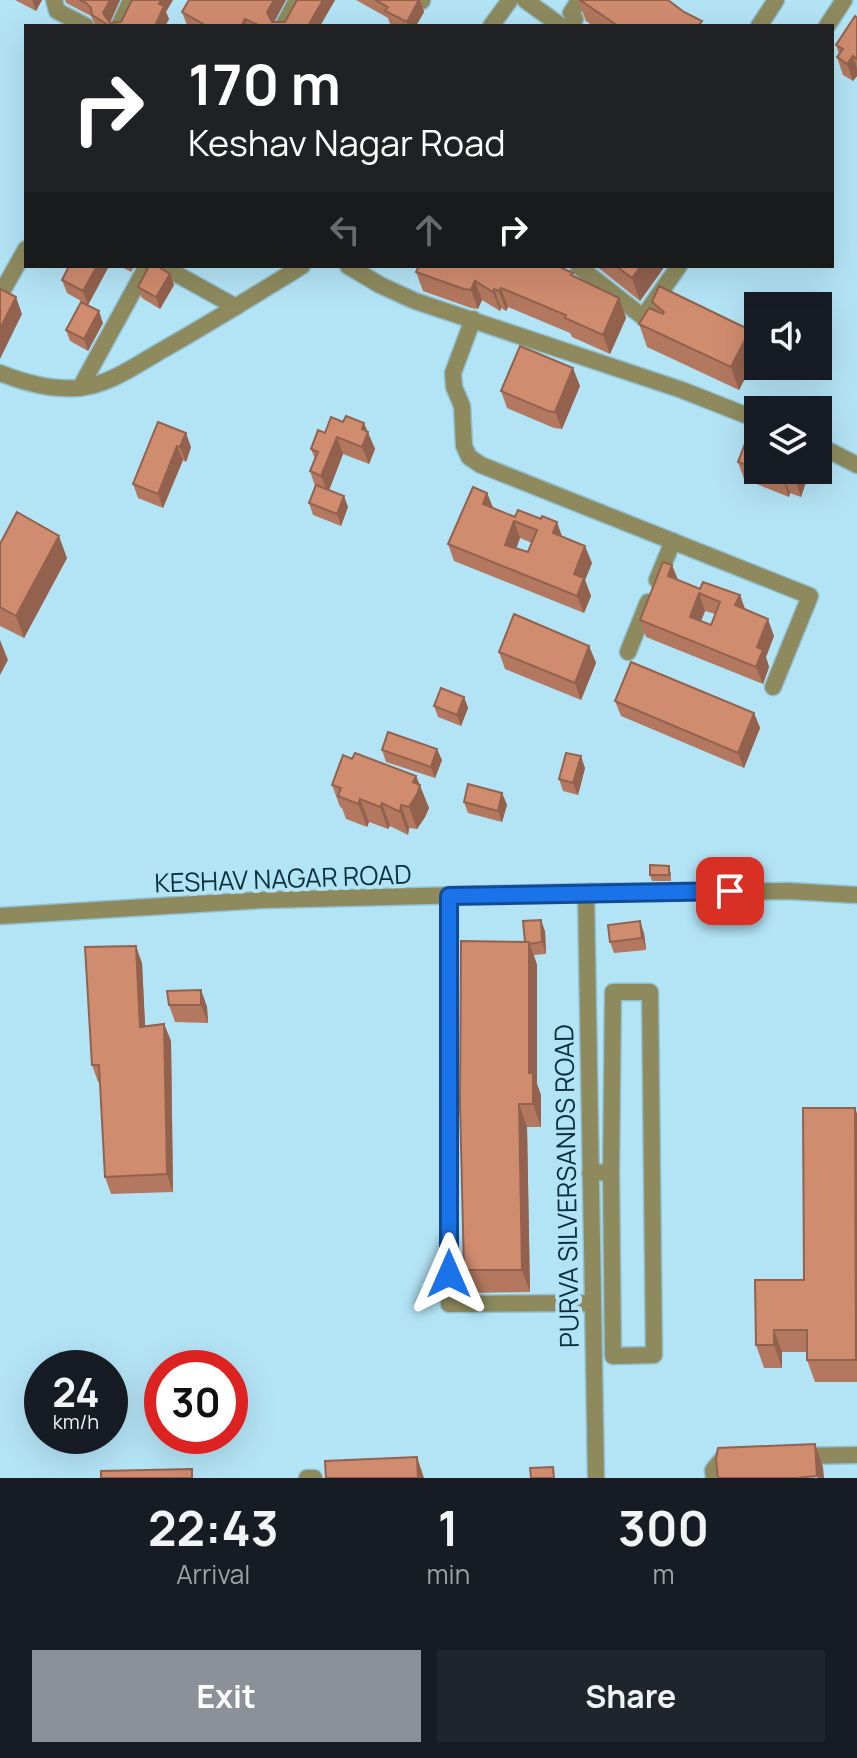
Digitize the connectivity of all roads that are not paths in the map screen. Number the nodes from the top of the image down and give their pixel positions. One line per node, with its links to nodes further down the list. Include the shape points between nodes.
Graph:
1 (54, 0): 9 (street, via 57,11)
2 (131, 0): 10 (street)
3 (510, 0): 12 (street)
4 (525, 0): 13 (street)
5 (579, 0): 14 (street)
6 (844, 0): 16 (street)
7 (290, 2): 11 (street)
8 (772, 2): 15 (street)
9 (82, 24)
10 (120, 24)
11 (284, 24)
12 (492, 24)
13 (558, 24)
14 (571, 24)
15 (760, 24)
16 (828, 24)
17 (24, 253): 24 (street)
18 (146, 268): 28 (street)
19 (166, 268): 25 (street)
20 (299, 268): 25 (street)
21 (351, 268): 26 (street, via 415,301)
22 (581, 268): 23 (street, via 643,317)
23 (678, 268)
24 (0, 295)
25 (236, 307): 28 (street, via 114,377)
26 (473, 319): 29 (street); 32 (street, via 453,373 469,457)
27 (0, 374): 28 (street, via 29,384)
28 (80, 388)
29 (744, 414)
30 (832, 452): 31 (street)
31 (857, 465)
32 (673, 541): 33 (street); 34 (street, via 810,596)
33 (628, 652)
34 (773, 687)
35 (586, 892): 36 (street, KESHAV NAGAR ROAD); 37 (street, KESHAV NAGAR ROAD); 40 (street, PURVA SILVERSANDS ROAD)
36 (857, 895)
37 (449, 896): 38 (street, KESHAV NAGAR ROAD, via 262,900); 41 (street, via 449,1304)
38 (0, 916)
39 (611, 1172): 39 (street, via 613,1356 654,1355 650,992 613,992); 40 (street)
40 (590, 1173): 41 (street, PURVA SILVERSANDS ROAD)
41 (592, 1303): 47 (street, PURVA SILVERSANDS ROAD)
42 (857, 1455): 44 (street)
43 (753, 1457): 48 (street, via 723,1458 713,1470)
44 (783, 1457)
45 (307, 1478): 46 (street)
46 (314, 1478)
47 (596, 1478)
48 (714, 1478)

